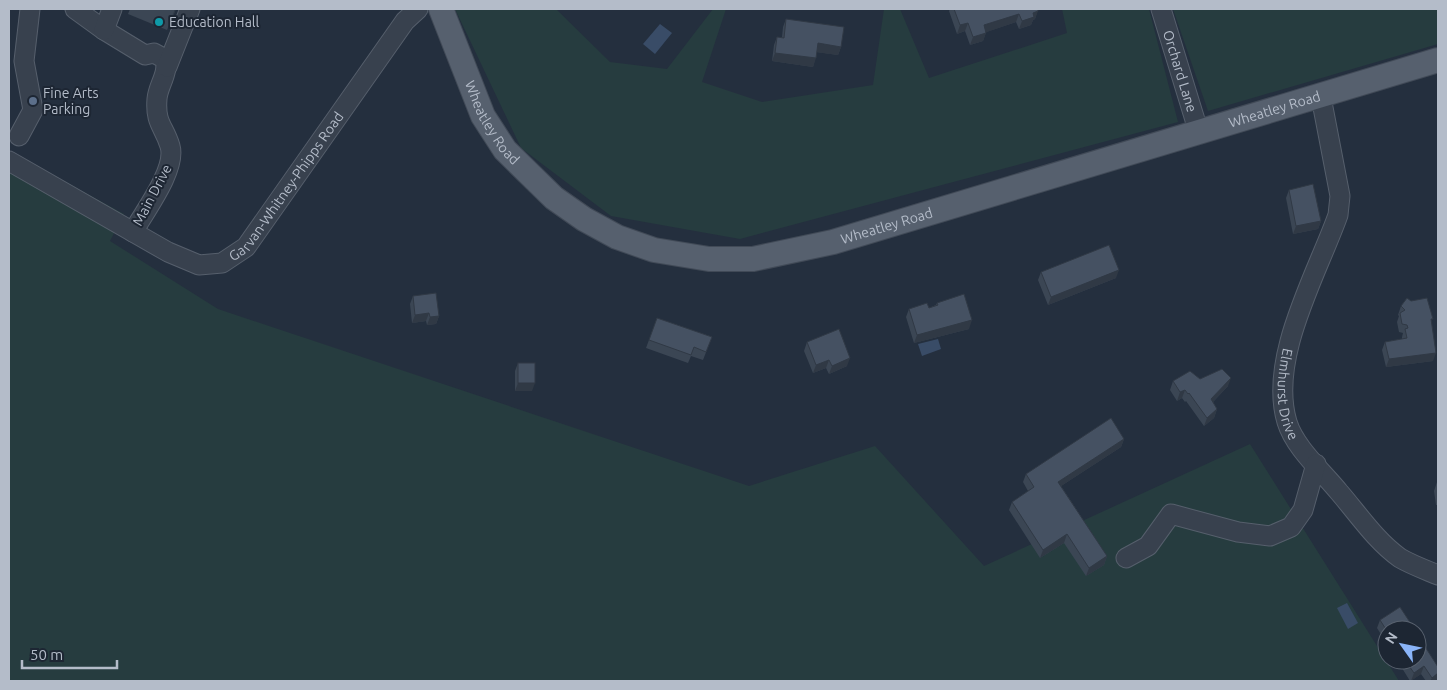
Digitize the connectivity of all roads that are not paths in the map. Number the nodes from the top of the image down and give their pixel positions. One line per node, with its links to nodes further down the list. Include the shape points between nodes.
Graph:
1 (30, 9): 13 (street, via 24,61 33,110)
2 (75, 9): 8 (street)
3 (112, 9): 8 (street)
4 (190, 9): 10 (street, Main Drive)
5 (418, 9): 15 (street, Garvan-Whitney-Phipps Road, via 405,21 237,255 222,263 199,265)
6 (441, 9): 12 (main road, Wheatley Road, via 483,116 505,150 528,175 584,219 617,237 676,255 753,259 797,251)
7 (1161, 9): 12 (street, Orchard Lane)
8 (104, 30): 10 (street, via 145,55 154,53 165,59)
9 (1438, 60): 11 (main road, Wheatley Road)
10 (167, 67): 15 (street, Main Drive, via 157,97 156,117 170,147 171,162)
11 (1321, 97): 12 (main road, Wheatley Road); 16 (street, Elmhurst Drive, via 1340,196 1338,215 1290,342 1284,369 1287,422 1301,447)
12 (1199, 133)
13 (19, 136)
14 (9, 162): 15 (street, Garvan-Whitney-Phipps Road)
15 (132, 232)
16 (1316, 464): 17 (street, via 1303,510 1291,527 1270,536 1238,532 1172,514 1148,546); 18 (street, Elmhurst Drive, via 1382,543 1402,559)
17 (1126, 558)
18 (1438, 575)

